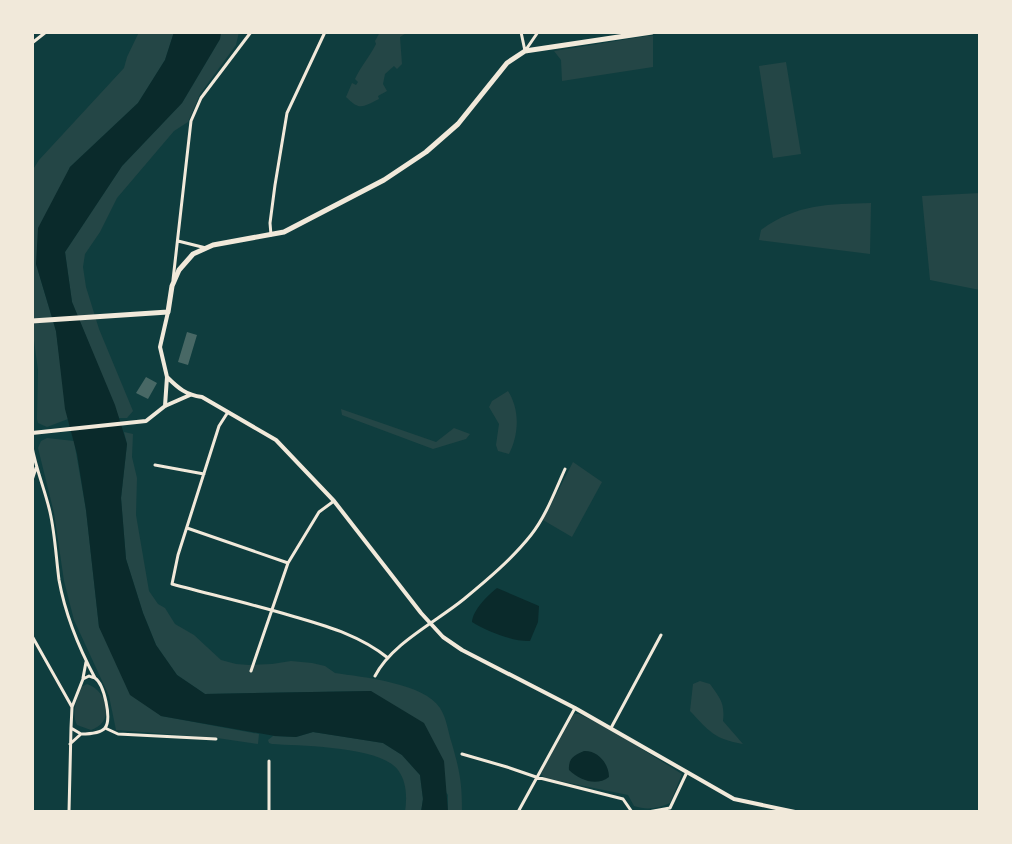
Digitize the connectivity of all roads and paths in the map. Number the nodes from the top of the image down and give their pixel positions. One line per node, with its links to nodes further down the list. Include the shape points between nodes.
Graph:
1 (46, 32): 7 (street)
2 (251, 32): 10 (street, via 201,98 191,121)
3 (325, 32): 9 (street, via 287,113)
4 (521, 32): 8 (street)
5 (538, 32): 8 (street)
6 (652, 32): 8 (main road)
7 (32, 43)
8 (525, 51): 9 (main road, via 507,63 458,124 426,152 384,180)
9 (271, 235): 11 (main road)
10 (177, 241): 11 (street); 12 (street)
11 (206, 248): 12 (main road, via 193,254)
12 (172, 286): 13 (main road)
13 (168, 312): 14 (main road); 15 (street, via 160,347)
14 (32, 321)
15 (167, 377): 16 (street); 17 (street)
16 (190, 395): 17 (street); 18 (street)
17 (165, 406): 19 (street, via 146,421)
18 (228, 412): 24 (street); 26 (street, via 276,440)
19 (32, 433)
20 (32, 447): 22 (street)
21 (155, 465): 24 (street)
22 (36, 468): 25 (street); 34 (street, via 70,622)
23 (565, 469): 30 (street, via 532,535 485,582)
24 (204, 474): 27 (street)
25 (32, 480)
26 (334, 501): 28 (street, via 319,512); 30 (street)
27 (187, 528): 28 (street); 29 (street, via 172,584)
28 (288, 563): 29 (street)
29 (272, 610): 33 (street, via 338,630); 35 (street)
30 (430, 622): 33 (street); 40 (street, via 462,650)
31 (661, 635): 43 (street)
32 (32, 636): 39 (street)
33 (388, 658): 36 (street)
34 (86, 662): 37 (street); 38 (street)
35 (251, 671)
36 (375, 676)
37 (95, 678): 38 (street); 42 (street, via 106,699)
38 (83, 679): 39 (street)
39 (72, 707): 41 (street)
40 (575, 708): 43 (street); 50 (street)
41 (71, 728): 44 (street); 46 (street)
42 (105, 728): 44 (street); 45 (street, via 118,734)
43 (611, 728): 49 (street)
44 (81, 734): 46 (street)
45 (216, 739)
46 (70, 744): 52 (street)
47 (462, 754): 50 (street)
48 (269, 761): 53 (street)
49 (687, 772): 51 (street, via 734,799); 56 (street, via 670,808)
50 (536, 777): 54 (street); 55 (street, via 623,799)
51 (773, 810): 57 (street)
52 (69, 812)
53 (269, 812)
54 (518, 812)
55 (632, 812)
56 (648, 812)
57 (795, 812)

